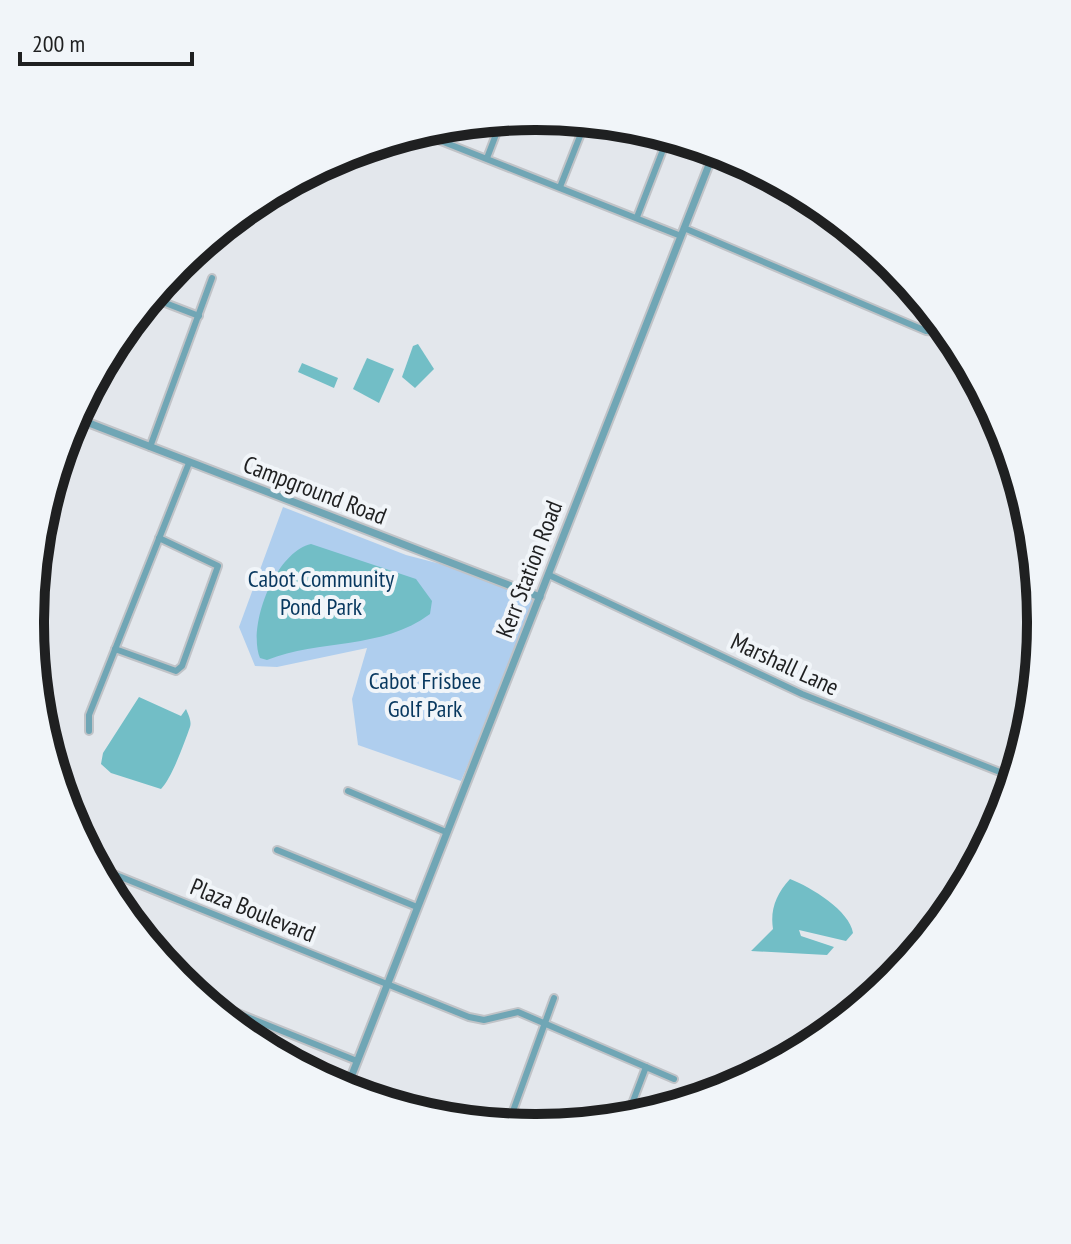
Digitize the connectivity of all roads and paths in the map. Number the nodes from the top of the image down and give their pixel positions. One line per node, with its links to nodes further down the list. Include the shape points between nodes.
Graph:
1 (497, 133): 5 (street)
2 (581, 133): 7 (street)
3 (439, 140): 5 (street)
4 (664, 147): 8 (street)
5 (487, 158): 7 (street)
6 (710, 163): 9 (street, Kerr Station Road)
7 (560, 187): 8 (street)
8 (637, 217): 9 (street)
9 (683, 232): 13 (street); 18 (street, Kerr Station Road)
10 (212, 278): 12 (street)
11 (163, 302): 12 (street)
12 (199, 316): 15 (street)
13 (931, 331)
14 (87, 422): 15 (street, Campground Road)
15 (150, 447): 16 (street, Campground Road)
16 (189, 463): 17 (street); 19 (street, Campground Road)
17 (159, 538): 20 (street); 20 (street, via 218,566 182,666 166,669)
18 (549, 575): 19 (street, Kerr Station Road); 22 (street, Marshall Lane, via 802,694)
19 (540, 597): 24 (street, Kerr Station Road)
20 (115, 649): 21 (street, via 89,715)
21 (89, 731)
22 (1003, 773)
23 (348, 791): 24 (street)
24 (446, 832): 27 (street, Kerr Station Road)
25 (277, 850): 27 (street)
26 (114, 874): 28 (street, Plaza Boulevard)
27 (417, 907): 28 (street, Kerr Station Road)
28 (387, 983): 31 (street, Plaza Boulevard, via 477,1020 509,1012); 32 (street, Kerr Station Road)
29 (554, 998): 31 (street)
30 (237, 1013): 32 (street)
31 (545, 1024): 33 (street, Plaza Boulevard); 37 (street)
32 (357, 1061): 34 (street, Kerr Station Road)
33 (646, 1067): 35 (street, Plaza Boulevard); 36 (street)
34 (351, 1077)
35 (674, 1079)
36 (632, 1104)
37 (512, 1113)

